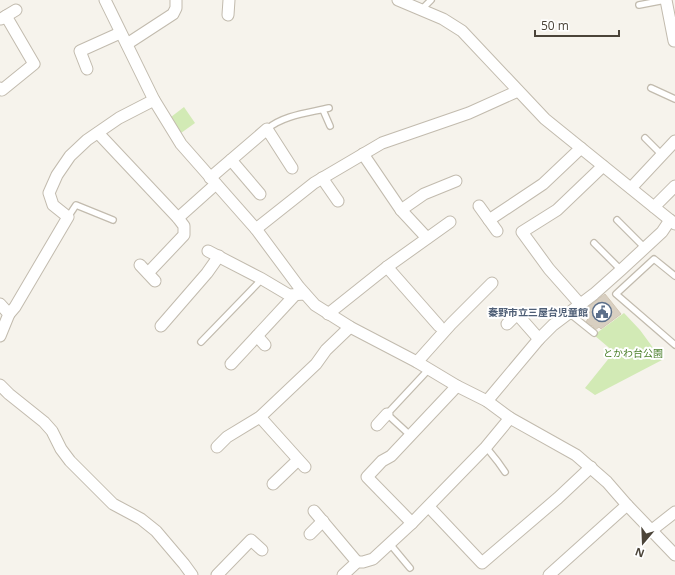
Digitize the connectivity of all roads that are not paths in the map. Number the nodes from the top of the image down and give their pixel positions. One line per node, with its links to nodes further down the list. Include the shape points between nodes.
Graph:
1 (176, 0): 14 (street, via 173,14)
2 (229, 0): 10 (street)
3 (398, 0): 9 (street)
4 (431, 0): 9 (lane)
5 (666, 0): 7 (lane); 13 (street)
6 (106, 1): 12 (street)
7 (639, 5)
8 (16, 10): 11 (street)
9 (421, 10): 18 (street, via 443,19 462,32)
10 (228, 15)
11 (3, 18): 16 (street, via 34,64 2,90)
12 (120, 33): 14 (street); 15 (street, via 80,51)
13 (674, 41)
14 (127, 44): 20 (street)
15 (87, 69)
16 (0, 88)
17 (651, 88): 19 (lane)
18 (518, 91): 26 (street, via 545,119); 27 (street, via 469,113 382,143)
19 (675, 99)
20 (154, 100): 23 (street, via 119,118); 33 (street, via 181,144)
21 (330, 126): 22 (lane, via 326,109 286,119)
22 (267, 129): 29 (street); 31 (street)
23 (98, 133): 42 (street, via 70,156 49,193 53,205); 43 (street)
24 (645, 138): 28 (lane)
25 (675, 141): 28 (street)
26 (581, 148): 30 (street); 45 (street, via 543,184)
27 (363, 154): 32 (street); 41 (street)
28 (662, 155): 36 (street)
29 (231, 160): 33 (street); 37 (street)
30 (603, 166): 36 (street); 64 (street, via 558,210 522,232 549,269)
31 (292, 168)
32 (322, 178): 38 (street); 49 (street)
33 (213, 181): 43 (street); 49 (street)
34 (456, 181): 41 (street, via 424,194)
35 (675, 186): 40 (street)
36 (631, 188): 40 (street)
37 (260, 194)
38 (338, 201)
39 (479, 206): 45 (street)
40 (654, 207): 48 (street)
41 (401, 210): 51 (street)
42 (68, 217): 44 (lane, via 76,205); 66 (street)
43 (178, 218): 58 (street, via 184,226 184,235)
44 (113, 220)
45 (489, 220): 50 (street)
46 (617, 220): 53 (lane)
47 (450, 222): 51 (street)
48 (673, 222): 53 (street)
49 (256, 228): 62 (street)
50 (497, 231)
51 (427, 238): 56 (street)
52 (594, 243): 57 (lane)
53 (645, 248): 57 (street)
54 (208, 251): 55 (street)
55 (218, 256): 60 (street); 69 (street, via 207,273)
56 (387, 267): 67 (street); 70 (street)
57 (621, 270): 64 (street)
58 (148, 273)
59 (675, 276): 78 (lane, via 654,259 616,294)
60 (262, 279): 62 (street, via 288,296); 76 (lane)
61 (492, 283): 79 (street)
62 (300, 295): 67 (street); 74 (street)
63 (0, 304): 66 (street)
64 (580, 304): 65 (street)
65 (569, 312): 72 (lane); 75 (street)
66 (9, 314): 73 (street)
67 (328, 314): 71 (street)
68 (507, 324): 75 (street, via 517,314)
69 (161, 326)
70 (439, 326)
71 (350, 327): 79 (street); 86 (street, via 326,350 316,364)
72 (594, 333)
73 (0, 336)
74 (257, 336): 77 (street); 80 (street)
75 (540, 338): 84 (street)
76 (201, 342)
77 (266, 345)
78 (675, 345)
79 (417, 362): 81 (street)
80 (232, 364)
81 (429, 370): 83 (street); 85 (lane)
82 (0, 385): 109 (street, via 44,422 70,460 113,504 142,519 156,531)
83 (457, 386): 84 (street); 89 (street)
84 (487, 401): 87 (street)
85 (387, 414): 88 (street); 89 (lane)
86 (260, 417): 90 (street, via 227,437); 94 (street, via 302,464)
87 (510, 418): 91 (street); 92 (street, via 576,456)
88 (377, 425)
89 (411, 436): 100 (street, via 367,477)
90 (217, 447)
91 (486, 447): 93 (lane); 96 (street)
92 (590, 467): 95 (street); 96 (street, via 558,498 482,562)
93 (505, 472)
94 (273, 484)
95 (627, 505): 101 (street); 111 (street)
96 (429, 507): 100 (street)
97 (314, 510): 99 (street)
98 (675, 512): 101 (street)
99 (323, 521): 102 (street); 106 (street)
100 (412, 524): 103 (street)
101 (652, 530): 105 (street)
102 (310, 534)
103 (390, 544): 106 (street, via 373,559); 107 (lane)
104 (262, 550): 110 (street, via 251,540)
105 (675, 555)
106 (357, 562): 108 (street)
107 (410, 568)
108 (346, 574)
109 (190, 575)
110 (217, 575)
111 (549, 575)

